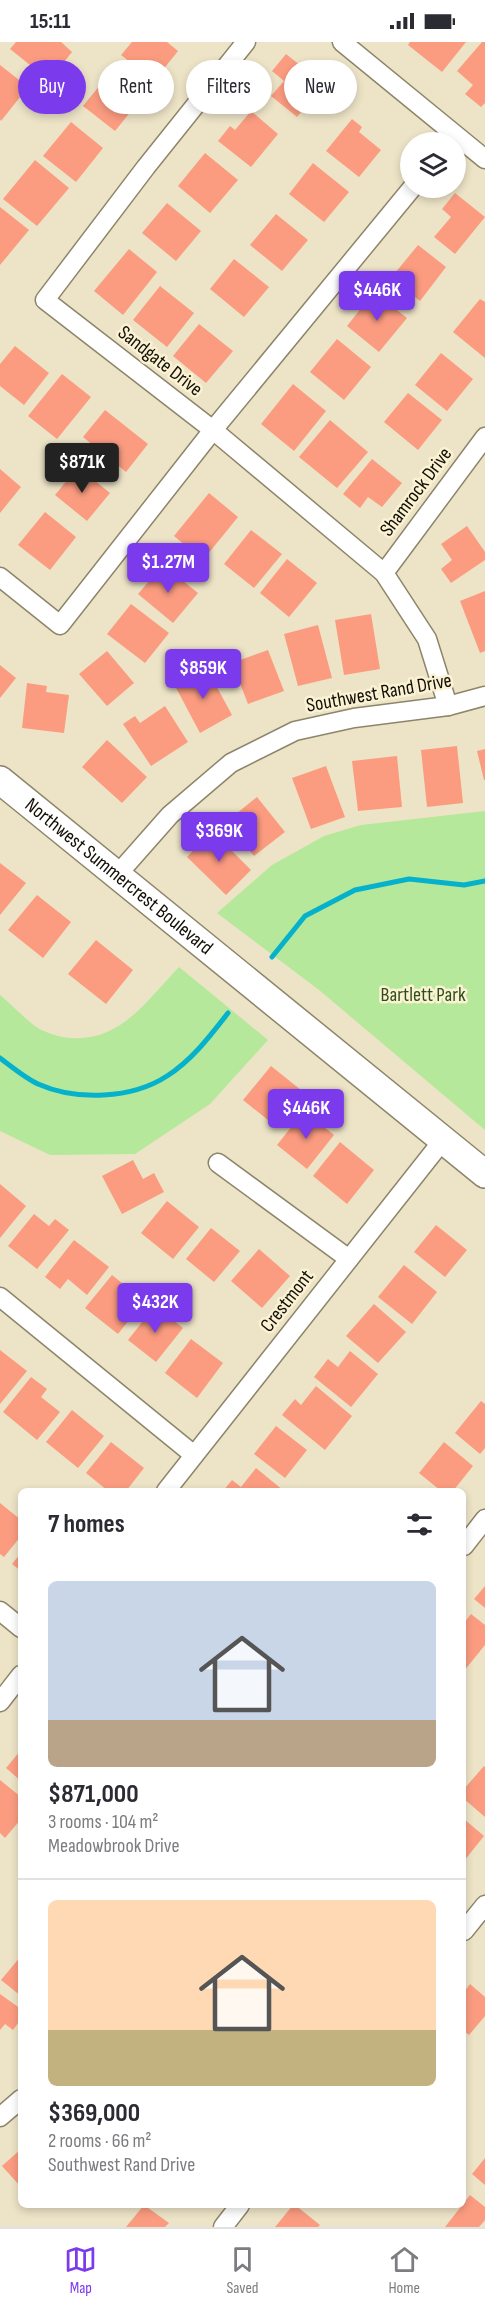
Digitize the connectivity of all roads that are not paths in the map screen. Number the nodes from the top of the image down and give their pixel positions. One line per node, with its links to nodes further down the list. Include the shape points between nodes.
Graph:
1 (246, 42): 7 (street, Sandgate Drive, via 45,300)
2 (342, 42): 3 (street)
3 (444, 132)
4 (466, 147): 5 (street)
5 (485, 159)
6 (404, 198): 7 (street)
7 (213, 430): 9 (street, Sandgate Drive); 10 (street, via 60,625)
8 (485, 437): 9 (street, Shamrock Drive)
9 (384, 573): 12 (street, Sandgate Drive, via 427,639)
10 (0, 577)
11 (485, 696): 12 (street, Southwest Rand Drive)
12 (448, 706): 14 (street, Southwest Rand Drive, via 354,718 296,731 231,763 170,814)
13 (0, 780): 14 (street, Northwest Summercrest Boulevard)
14 (117, 875): 15 (street, Northwest Summercrest Boulevard)
15 (443, 1140): 17 (street); 18 (street, Crestmont)
16 (218, 1163): 18 (street)
17 (485, 1174)
18 (349, 1259): 20 (street, Crestmont)
19 (0, 1297): 20 (street)
20 (195, 1455): 21 (street, Crestmont)
21 (168, 1488)
22 (485, 1519): 23 (street)
23 (466, 1543)
24 (0, 1611): 25 (street)
25 (18, 1626)
26 (18, 1679): 27 (street)
27 (0, 1702)
28 (485, 1905): 29 (street)
29 (466, 1929)
30 (18, 2101): 31 (street)
31 (0, 2117)
32 (238, 2208): 33 (street)
33 (223, 2227)

